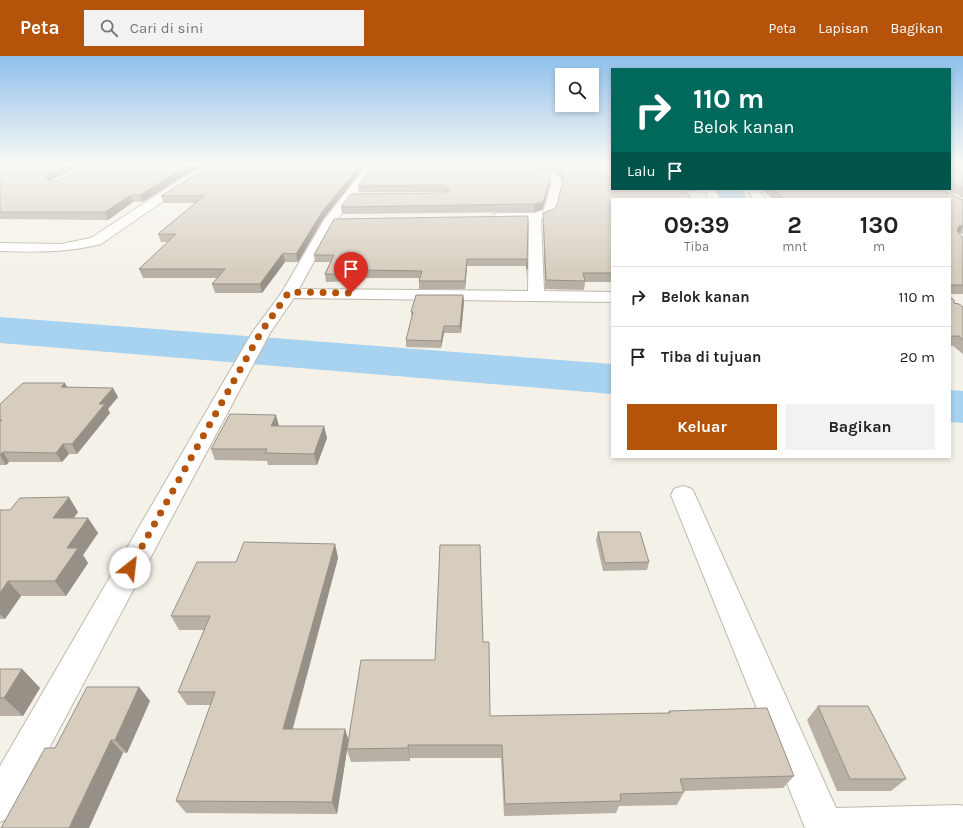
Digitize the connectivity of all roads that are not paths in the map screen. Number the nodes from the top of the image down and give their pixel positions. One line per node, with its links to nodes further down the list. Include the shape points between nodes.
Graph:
1 (157, 200): 8 (street, via 96,241 86,244)
2 (346, 200): 7 (street)
3 (552, 200): 5 (street, via 549,212)
4 (485, 217): 5 (street)
5 (535, 217): 10 (street)
6 (345, 219): 7 (street)
7 (330, 220): 9 (street)
8 (0, 247)
9 (289, 292): 10 (street); 13 (street, via 261,332)
10 (536, 295): 11 (street)
11 (611, 297)
12 (683, 496): 15 (street)
13 (0, 804)
14 (960, 824): 16 (street)
15 (825, 828)
16 (832, 828)

